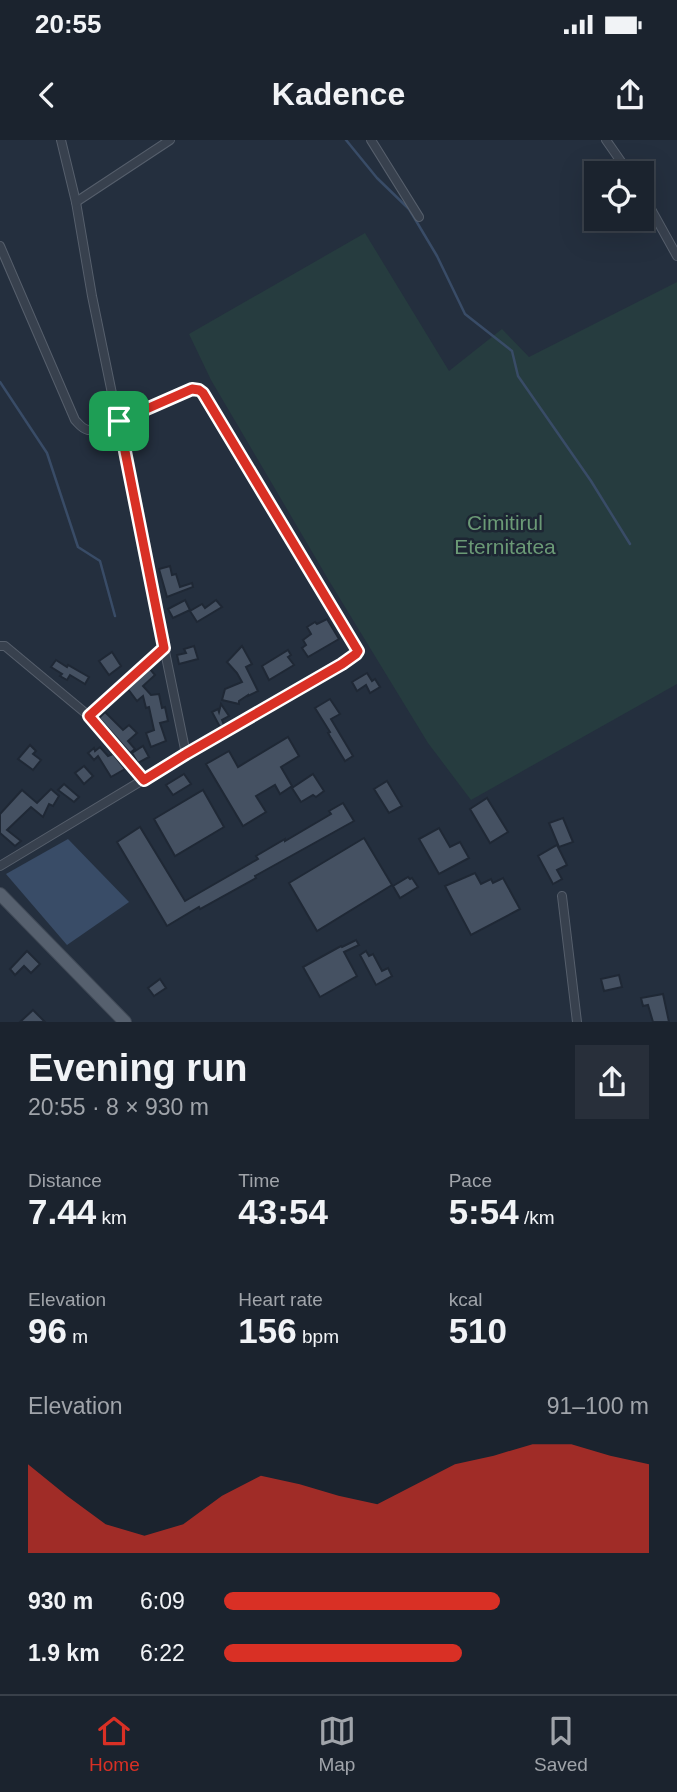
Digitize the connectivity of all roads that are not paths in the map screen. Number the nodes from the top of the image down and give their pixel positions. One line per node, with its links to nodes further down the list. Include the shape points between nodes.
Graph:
1 (61, 140): 6 (street)
2 (170, 140): 6 (street)
3 (371, 140): 8 (street)
4 (606, 140): 5 (street)
5 (621, 161)
6 (76, 202): 11 (street)
7 (654, 215): 10 (street)
8 (419, 217)
9 (0, 246): 11 (street, via 75,420 88,430)
10 (677, 256)
11 (119, 421): 13 (street); 15 (street, via 199,390 358,651)
12 (2, 644): 14 (street)
13 (164, 648): 14 (street); 15 (street)
14 (89, 716): 16 (street)
15 (186, 754): 16 (street)
16 (144, 780): 17 (street)
17 (0, 866)
18 (0, 894): 20 (main road)
19 (562, 896): 21 (street)
20 (125, 1022)
21 (577, 1022)

